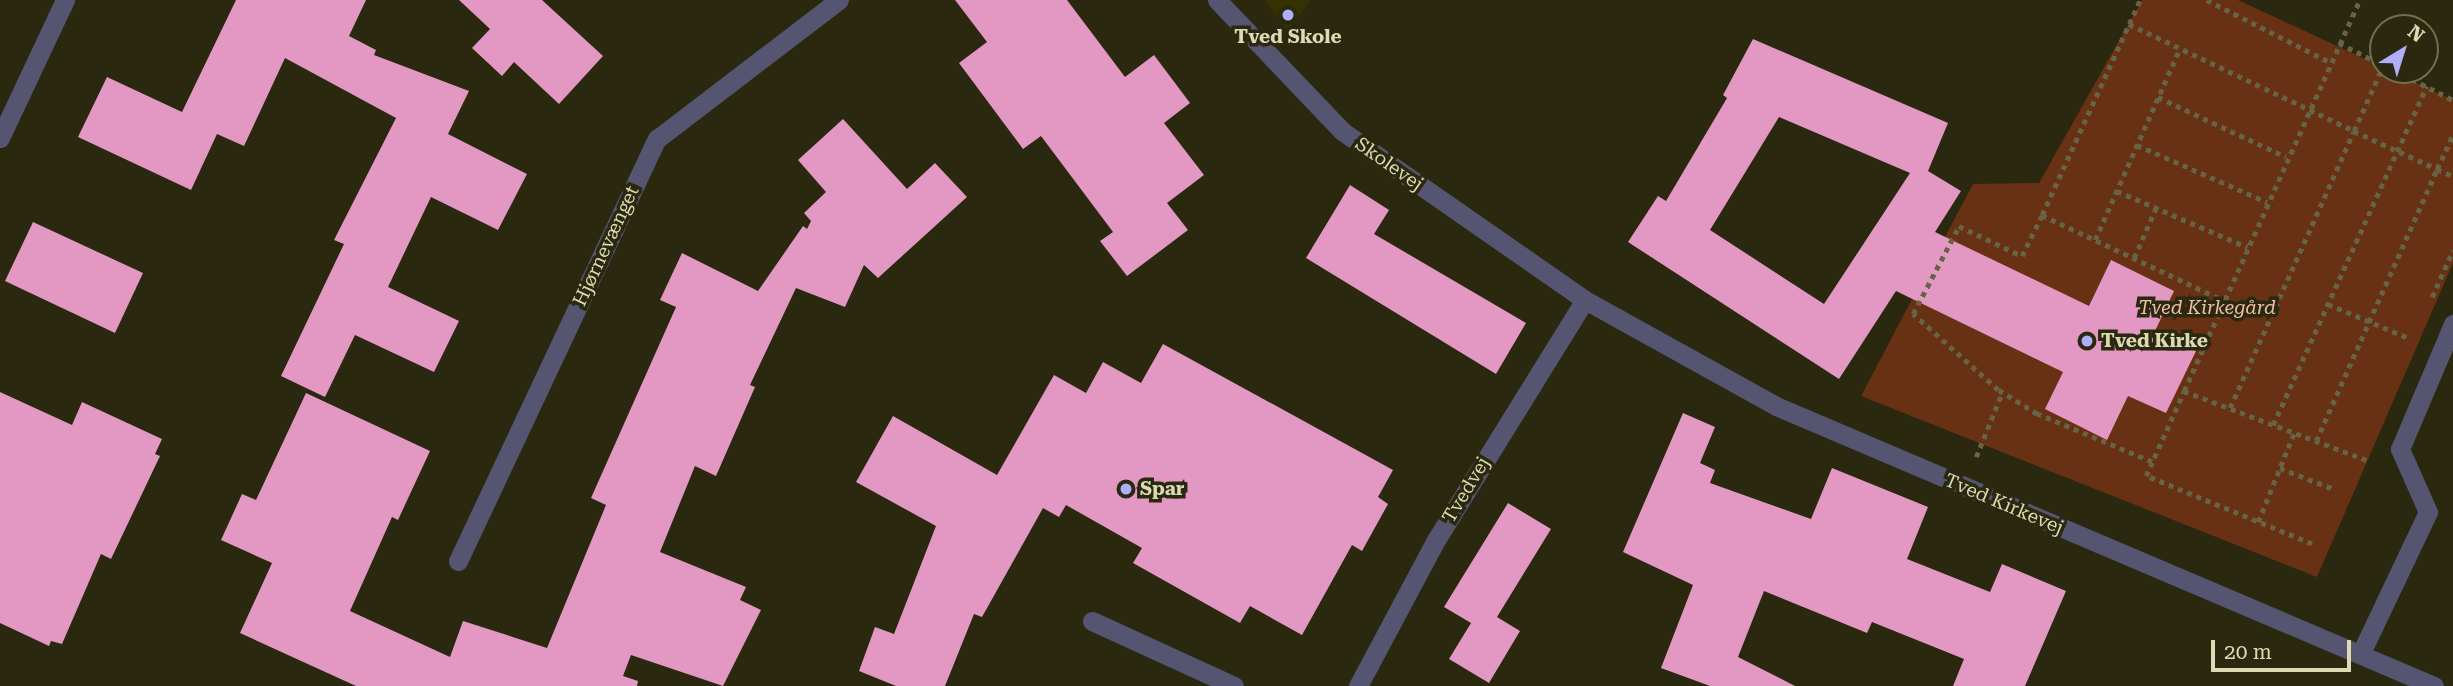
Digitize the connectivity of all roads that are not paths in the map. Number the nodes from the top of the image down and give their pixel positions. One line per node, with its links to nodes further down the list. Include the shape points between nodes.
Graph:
1 (65, 0): 4 (street)
2 (839, 0): 7 (street, Hjørnevænget, via 657,139)
3 (1217, 0): 5 (street, Skolevej, via 1342,131)
4 (0, 138)
5 (1585, 300): 9 (street, Tved Kirkevej, via 1776,406); 11 (street, Tvedvej, via 1436,540)
6 (2453, 324): 9 (street, via 2400,449 2428,512)
7 (458, 561)
8 (1092, 621): 10 (street)
9 (2361, 653): 12 (street, Tved Kirkevej)
10 (1234, 686)
11 (1358, 686)
12 (2434, 686)

